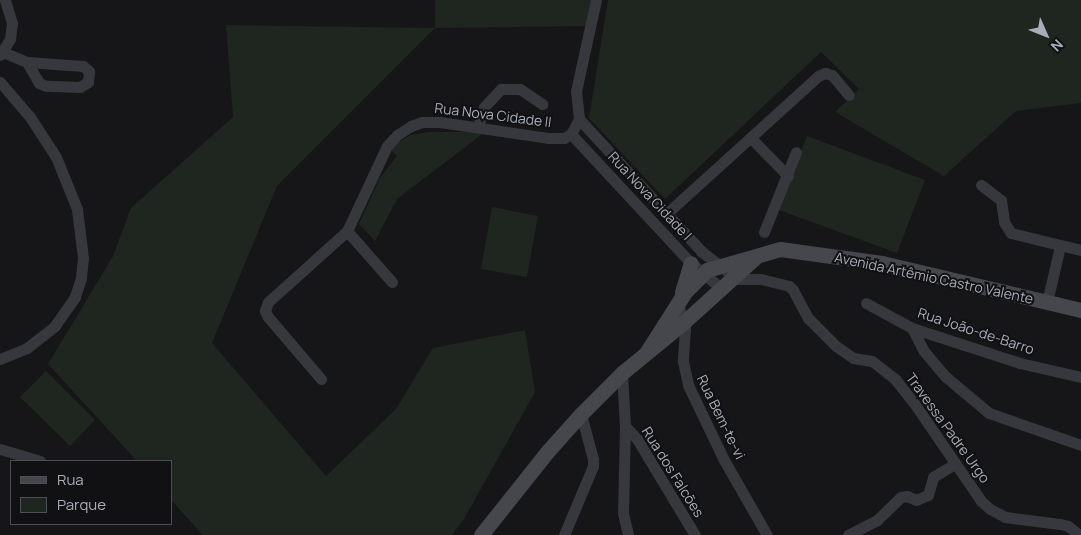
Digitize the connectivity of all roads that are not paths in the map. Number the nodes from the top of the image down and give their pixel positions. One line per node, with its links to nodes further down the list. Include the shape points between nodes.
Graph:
1 (5, 0): 3 (street, via 12,23 10,39)
2 (596, 0): 8 (street, via 576,91)
3 (2, 53): 4 (street)
4 (26, 62): 4 (street, via 39,83 46,86 80,87 88,82 90,75 83,66)
5 (0, 82): 34 (street, via 30,116 56,158 77,209 83,258 75,297 55,326 28,348)
6 (849, 95): 11 (street, via 832,75 818,76)
7 (542, 104): 9 (street, via 520,89 501,89 484,107)
8 (579, 119): 10 (street); 15 (street, Rua Nova Cidade I)
9 (478, 126): 10 (street, Rua Nova Cidade II, via 548,138 564,138); 17 (street, Rua Nova Cidade II, via 422,122 397,134 382,154)
10 (571, 134): 16 (street, Rua Nova Cidade I)
11 (751, 138): 13 (street); 15 (street)
12 (796, 152): 13 (street)
13 (788, 176): 18 (street)
14 (982, 185): 19 (street, via 1001,200 1004,222 1011,234)
15 (662, 210): 16 (street); 22 (street, Rua Nova Cidade I)
16 (649, 216): 22 (street, Rua Nova Cidade I)
17 (347, 231): 25 (street); 37 (street, Rua Nova Cidade II, via 273,296 265,307 268,317)
18 (764, 232)
19 (1060, 246): 20 (street); 27 (street)
20 (1081, 250)
21 (758, 255): 23 (main road, Avenida Artêmio Castro Valente); 26 (main road, Avenida Artêmio Castro Valente); 27 (main road, Avenida Artêmio Castro Valente, via 780,248 882,263)
22 (697, 257): 23 (street, Rua Nova Cidade I); 24 (street, Rua Nova Cidade I); 28 (main road)
23 (719, 265): 24 (main road, Avenida Artêmio Castro Valente); 26 (street, Rua Nova Cidade I, via 729,273)
24 (702, 274): 26 (street, Rua Nova Cidade I); 28 (main road, Avenida Artêmio Castro Valente)
25 (392, 282)
26 (726, 283): 31 (main road, Avenida Artêmio Castro Valente); 43 (street, Travessa Padre Urgo, via 761,279 789,286 808,318 836,346 852,358 872,361 894,379)
27 (1047, 302): 30 (main road, Avenida Artêmio Castro Valente)
28 (678, 303): 31 (street, Rua Bem-te-vi); 33 (main road, Avenida Artêmio Castro Valente)
29 (866, 303): 32 (street, Rua João-de-Barro)
30 (1081, 310)
31 (684, 322): 33 (main road, Avenida Artêmio Castro Valente); 48 (street, Rua Bem-te-vi, via 682,361 688,384 724,460)
32 (912, 328): 36 (street, Rua João-de-Barro, via 1020,362); 40 (street, via 923,350 946,378 989,414)
33 (646, 353): 35 (main road, Avenida Artêmio Castro Valente)
34 (0, 359)
35 (622, 373): 38 (main road, Avenida Artêmio Castro Valente); 39 (street)
36 (1081, 377)
37 (321, 379)
38 (581, 414): 44 (main road, Avenida Artêmio Castro Valente); 45 (street, via 593,466)
39 (625, 426): 46 (street, via 623,513); 47 (street, Rua dos Falcões, via 637,439)
40 (1081, 445)
41 (0, 449): 42 (street)
42 (37, 460)
43 (956, 464): 49 (street, via 933,477 928,495 916,500 906,496 895,501 877,520); 50 (street, Travessa Padre Urgo, via 981,501 998,514 1068,526)
44 (481, 535)
45 (564, 535)
46 (628, 535)
47 (695, 535)
48 (767, 535)
49 (848, 535)
50 (1078, 535)

